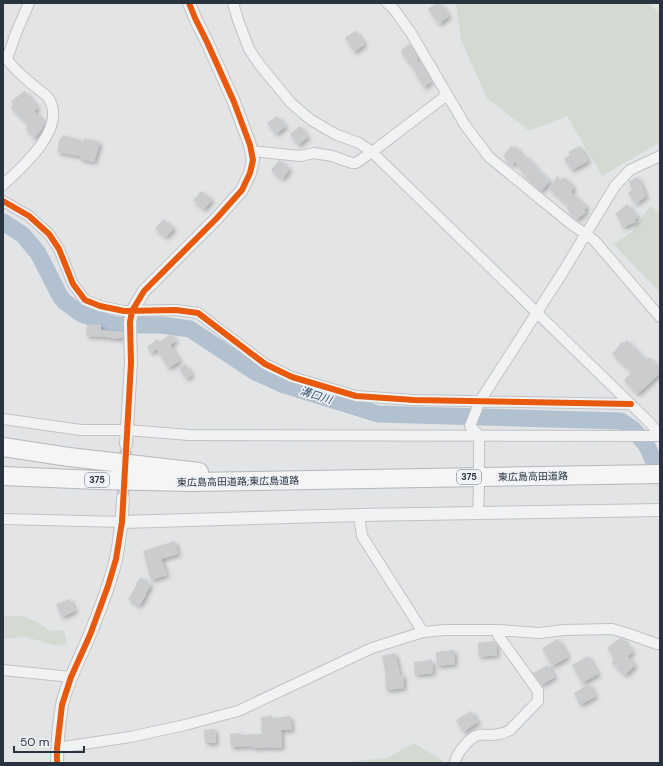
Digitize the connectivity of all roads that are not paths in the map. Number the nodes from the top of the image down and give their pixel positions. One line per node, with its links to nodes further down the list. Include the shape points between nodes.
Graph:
1 (29, 3): 9 (street, via 7,59 12,67 49,98 53,111 51,127 44,142 30,159)
2 (189, 3): 6 (street, via 234,102)
3 (233, 3): 7 (street, via 249,49 291,103 311,120)
4 (387, 3): 5 (street, via 411,32)
5 (447, 95): 7 (street); 11 (street, via 465,125 490,157)
6 (251, 151): 7 (street, via 300,156 314,153 352,163); 12 (street, via 253,160 242,190 144,291)
7 (372, 152): 13 (street)
8 (660, 156): 11 (street, via 630,170 615,186)
9 (3, 185)
10 (3, 201): 12 (street, via 29,216 49,234 59,249 73,284 85,300 100,306)
11 (585, 234): 13 (street); 14 (street, via 594,240)
12 (132, 311): 15 (street, via 176,310 198,313 265,364 292,377 356,396); 18 (street)
13 (536, 313): 15 (street); 16 (street)
14 (660, 317)
15 (480, 401): 16 (street); 19 (street, via 470,426)
16 (631, 404): 20 (street)
17 (3, 419): 18 (street, via 81,430)
18 (127, 430): 19 (street, via 188,435); 21 (street)
19 (479, 435): 20 (street); 24 (street)
20 (660, 435)
21 (126, 444)
22 (3, 447): 27 (highway)
23 (3, 468): 27 (highway, 東広島高田道路;東広島道路 / 375)
24 (479, 468)
25 (660, 474): 28 (highway, 東広島高田道路 / 375)
26 (3, 476): 29 (highway, 東広島高田道路;東広島道路 / 375)
27 (231, 476): 28 (highway, 東広島高田道路;東広島道路 / 375)
28 (310, 480): 29 (highway, 東広島高田道路;東広島道路 / 375)
29 (191, 482): 31 (highway)
30 (479, 487): 34 (street)
31 (3, 488)
32 (123, 498): 37 (street)
33 (660, 510): 34 (street)
34 (478, 513): 35 (street)
35 (359, 515): 37 (street); 39 (street, via 362,536)
36 (3, 518): 37 (street)
37 (122, 522): 42 (street, via 116,559 108,586)
38 (498, 630): 39 (street); 40 (street, via 539,634 564,630 612,629); 45 (street, via 498,635 538,691 538,701 510,730 498,735 479,734 474,737 460,750)
39 (423, 632): 43 (street, via 372,648 238,712 130,737)
40 (660, 644)
41 (3, 670): 42 (street)
42 (71, 677): 43 (street, via 62,705)
43 (57, 748): 44 (street)
44 (57, 763)
45 (455, 763)

